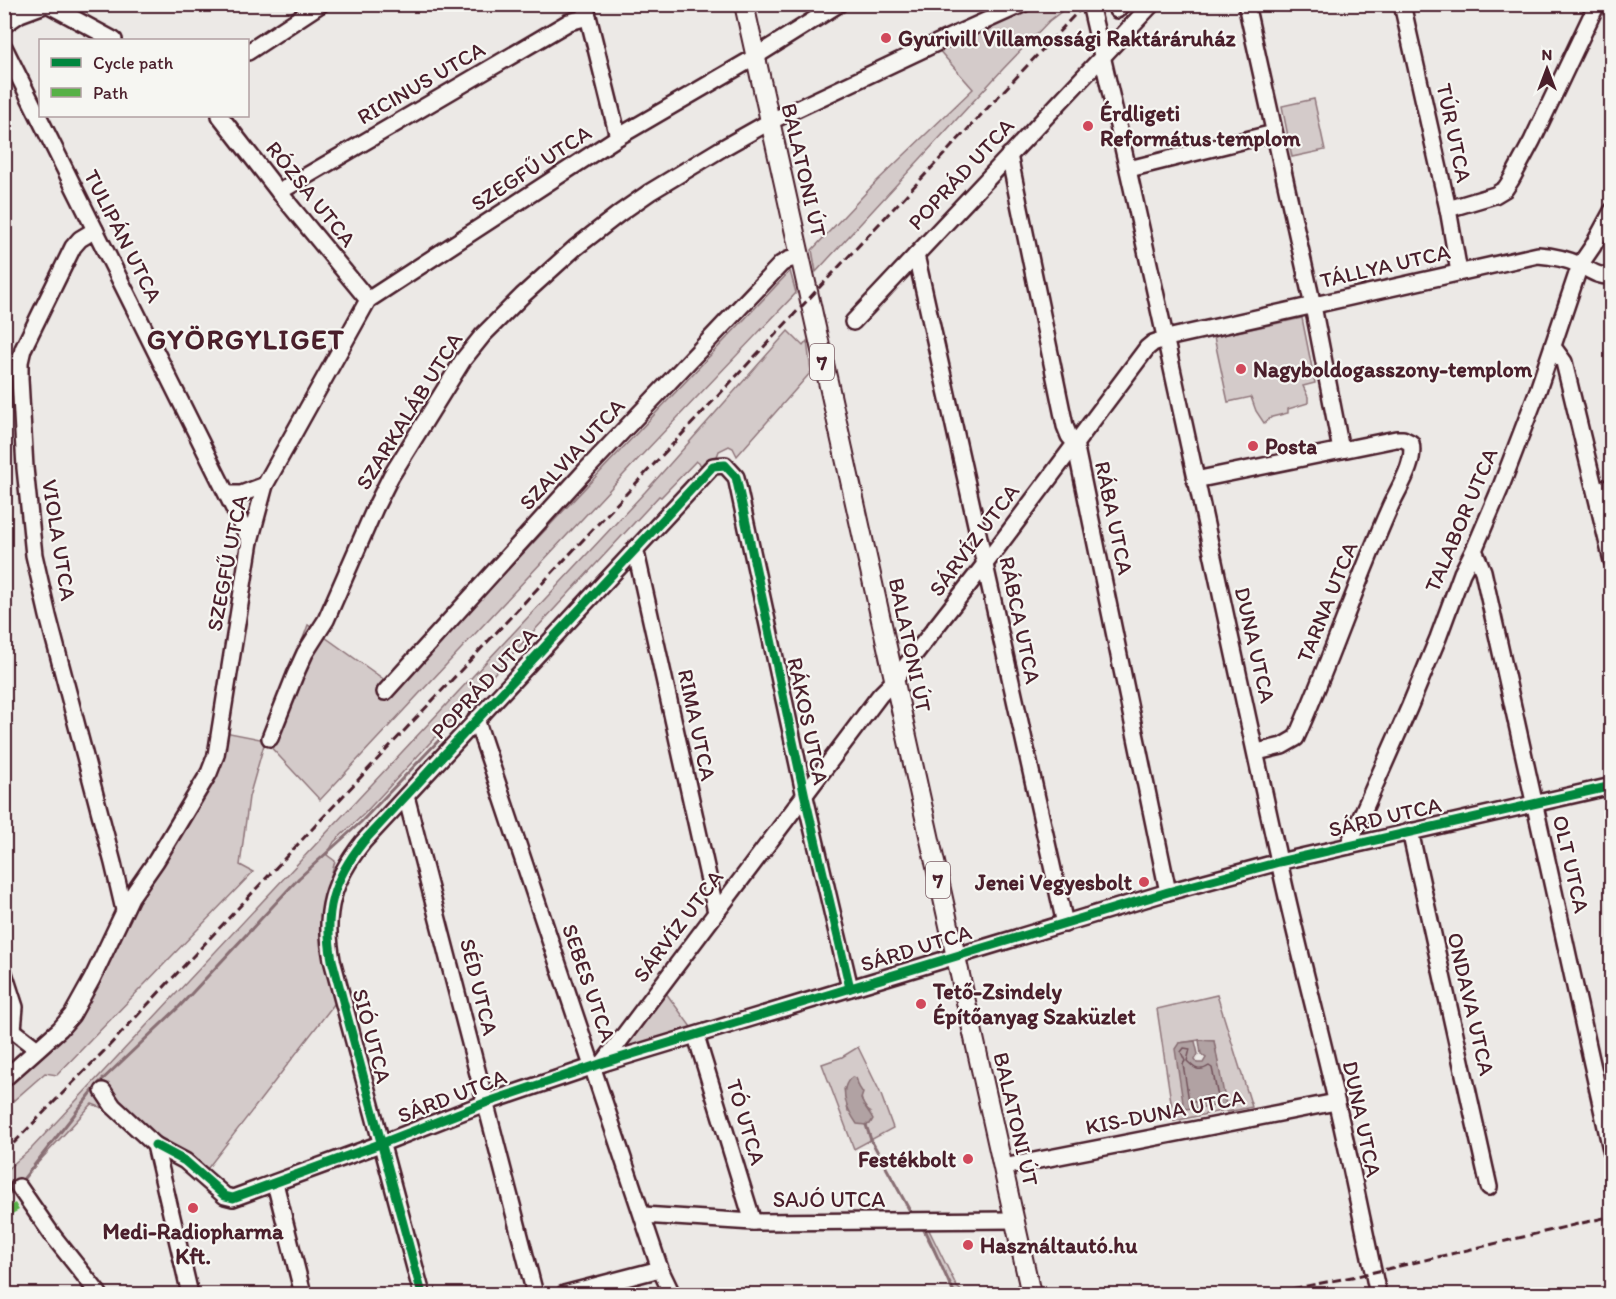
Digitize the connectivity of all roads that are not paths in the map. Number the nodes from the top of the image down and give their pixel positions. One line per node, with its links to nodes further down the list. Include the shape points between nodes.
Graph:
1 (47, 4): 12 (street); 13 (street)
2 (321, 4): 15 (street)
3 (744, 4): 16 (main road, BALATONI ÚT / 7)
4 (839, 4): 16 (street, SZEGFŰ UTCA)
5 (1023, 4): 19 (street, SZARKALÁB UTCA)
6 (1090, 4): 17 (street, DUNA UTCA)
7 (1152, 4): 17 (street, POPRÁD UTCA)
8 (1246, 4): 20 (street)
9 (1402, 4): 25 (street, TÚR UTCA)
10 (1598, 4): 25 (street, via 1505,189)
11 (586, 11): 21 (street); 24 (street, RICINUS UTCA)
12 (4, 25)
13 (112, 39)
14 (4, 47): 27 (street, TULIPÁN UTCA)
15 (249, 51)
16 (756, 56): 19 (main road, BALATONI ÚT / 7); 21 (street, SZEGFŰ UTCA)
17 (1102, 57): 22 (street, POPRÁD UTCA); 23 (street, DUNA UTCA)
18 (221, 117): 24 (street, RÓZSA UTCA)
19 (769, 122): 29 (main road, BALATONI ÚT / 7); 54 (street, SZARKALÁB UTCA, via 620,213 522,296 469,352 391,476 326,620 305,653)
20 (1274, 133): 23 (street); 34 (street)
21 (618, 137): 33 (street, SZEGFŰ UTCA)
22 (1009, 155): 28 (street, POPRÁD UTCA); 38 (street, RÁBA UTCA, via 1065,426)
23 (1129, 169): 36 (street, DUNA UTCA)
24 (279, 192): 33 (street, RÓZSA UTCA)
25 (1448, 209): 31 (street, TÚR UTCA)
26 (1611, 211): 30 (street, TALABOR UTCA)
27 (94, 230): 45 (street, TULIPÁN UTCA); 63 (street, VIOLA UTCA, via 73,246 27,339 20,379 25,468 38,574)
28 (916, 255): 35 (street, POPRÁD UTCA); 50 (street, RÁBCA UTCA)
29 (799, 257): 51 (main road, BALATONI ÚT / 7); 52 (street, SZALVIA UTCA, via 781,264)
30 (1580, 265): 31 (street, TÁLLYA UTCA, via 1538,255); 32 (street, TÁLLYA UTCA, via 1593,273); 37 (street, TALABOR UTCA)
31 (1459, 272): 34 (street, TÁLLYA UTCA)
32 (1611, 276)
33 (368, 300): 42 (street, SZEGFŰ UTCA)
34 (1313, 306): 36 (street, TÁLLYA UTCA); 39 (street)
35 (853, 322)
36 (1167, 338): 38 (street, SÁRVÍZ UTCA, via 1147,348); 41 (street, DUNA UTCA)
37 (1553, 347): 44 (street, via 1564,362); 48 (street, TALABOR UTCA)
38 (1075, 443): 50 (street, SÁRVÍZ UTCA); 65 (street, RÁBA UTCA)
39 (1341, 450): 41 (street); 55 (street, TARNA UTCA, via 1396,439 1411,443 1413,449 1296,738)
40 (725, 465): 47 (street, POPRÁD UTCA, via 706,471); 58 (street, RÁKOS UTCA, via 736,477)
41 (1195, 480): 55 (street, DUNA UTCA)
42 (265, 485): 45 (street, via 241,494); 46 (street, SZEGFŰ UTCA)
43 (1611, 487): 44 (street)
44 (1596, 491): 49 (street)
45 (228, 494): 46 (street, TULIPÁN UTCA)
46 (250, 541): 64 (street, SZEGFŰ UTCA, via 216,755 209,773)
47 (635, 548): 53 (street, POPRÁD UTCA); 67 (street, RIMA UTCA)
48 (1474, 550): 59 (street, OLT UTCA, via 1483,571); 61 (street, TALABOR UTCA)
49 (1611, 561)
50 (985, 564): 51 (street, SÁRVÍZ UTCA); 68 (street, RÁBCA UTCA)
51 (893, 682): 58 (street, SÁRVÍZ UTCA); 69 (main road, BALATONI ÚT / 7)
52 (385, 692)
53 (476, 719): 57 (street, POPRÁD UTCA); 76 (street, SEBES UTCA)
54 (270, 738)
55 (1257, 752): 62 (street, DUNA UTCA)
56 (1611, 786): 59 (street, SÁRD UTCA)
57 (406, 796): 70 (street, POPRÁD UTCA, via 363,842 338,880 328,928); 80 (street, SÉD UTCA)
58 (805, 797): 67 (street, SÁRVÍZ UTCA); 72 (street, RÁKOS UTCA)
59 (1534, 804): 60 (street, SÁRD UTCA); 83 (street, OLT UTCA)
60 (1410, 831): 61 (street, SÁRD UTCA); 87 (street, ONDAVA UTCA)
61 (1348, 846): 62 (street, SÁRD UTCA)
62 (1279, 862): 65 (street, SÁRD UTCA); 79 (street, DUNA UTCA)
63 (115, 870): 64 (street, via 132,875); 66 (street, VIOLA UTCA)
64 (148, 871): 66 (street, SZEGFŰ UTCA)
65 (1168, 892): 68 (street, SÁRD UTCA)
66 (124, 910): 75 (street, SZEGFŰ UTCA, via 84,997 60,1029)
67 (716, 912): 76 (street, SÁRVÍZ UTCA)
68 (1065, 924): 69 (street, SÁRD UTCA)
69 (956, 956): 72 (street, SÁRD UTCA); 84 (main road, BALATONI ÚT / 7)
70 (332, 960): 81 (street, SIÓ UTCA)
71 (4, 973): 73 (street, via 15,1007)
72 (850, 988): 74 (street, SÁRD UTCA)
73 (9, 1027): 75 (street)
74 (696, 1036): 76 (street, SÁRD UTCA); 90 (street, TÓ UTCA)
75 (38, 1049): 77 (street, SZEGFŰ UTCA)
76 (598, 1065): 80 (street, SÁRD UTCA); 88 (street, SEBES UTCA)
77 (4, 1079)
78 (103, 1091): 82 (street, via 113,1106)
79 (1336, 1102): 84 (street, KIS-DUNA UTCA); 100 (street, DUNA UTCA)
80 (485, 1103): 81 (street, SÁRD UTCA); 96 (street, SÉD UTCA)
81 (380, 1144): 85 (street, SÁRD UTCA); 95 (street, SIÓ UTCA)
82 (155, 1145): 85 (street, SÁRD UTCA, via 185,1161 229,1198); 93 (street)
83 (1611, 1154)
84 (1003, 1167): 89 (main road, BALATONI ÚT / 7)
85 (275, 1183): 94 (street)
86 (19, 1187): 92 (street)
87 (1489, 1187)
88 (643, 1215): 90 (street, SAJÓ UTCA); 91 (street, SEBES UTCA)
89 (1014, 1220): 90 (street, SAJÓ UTCA); 99 (main road, BALATONI ÚT / 7)
90 (753, 1222)
91 (660, 1269): 97 (street); 98 (street, SEBES UTCA)
92 (99, 1294)
93 (190, 1294)
94 (303, 1294)
95 (422, 1294)
96 (535, 1294)
97 (564, 1294)
98 (672, 1294)
99 (1031, 1294)
100 (1378, 1294)

